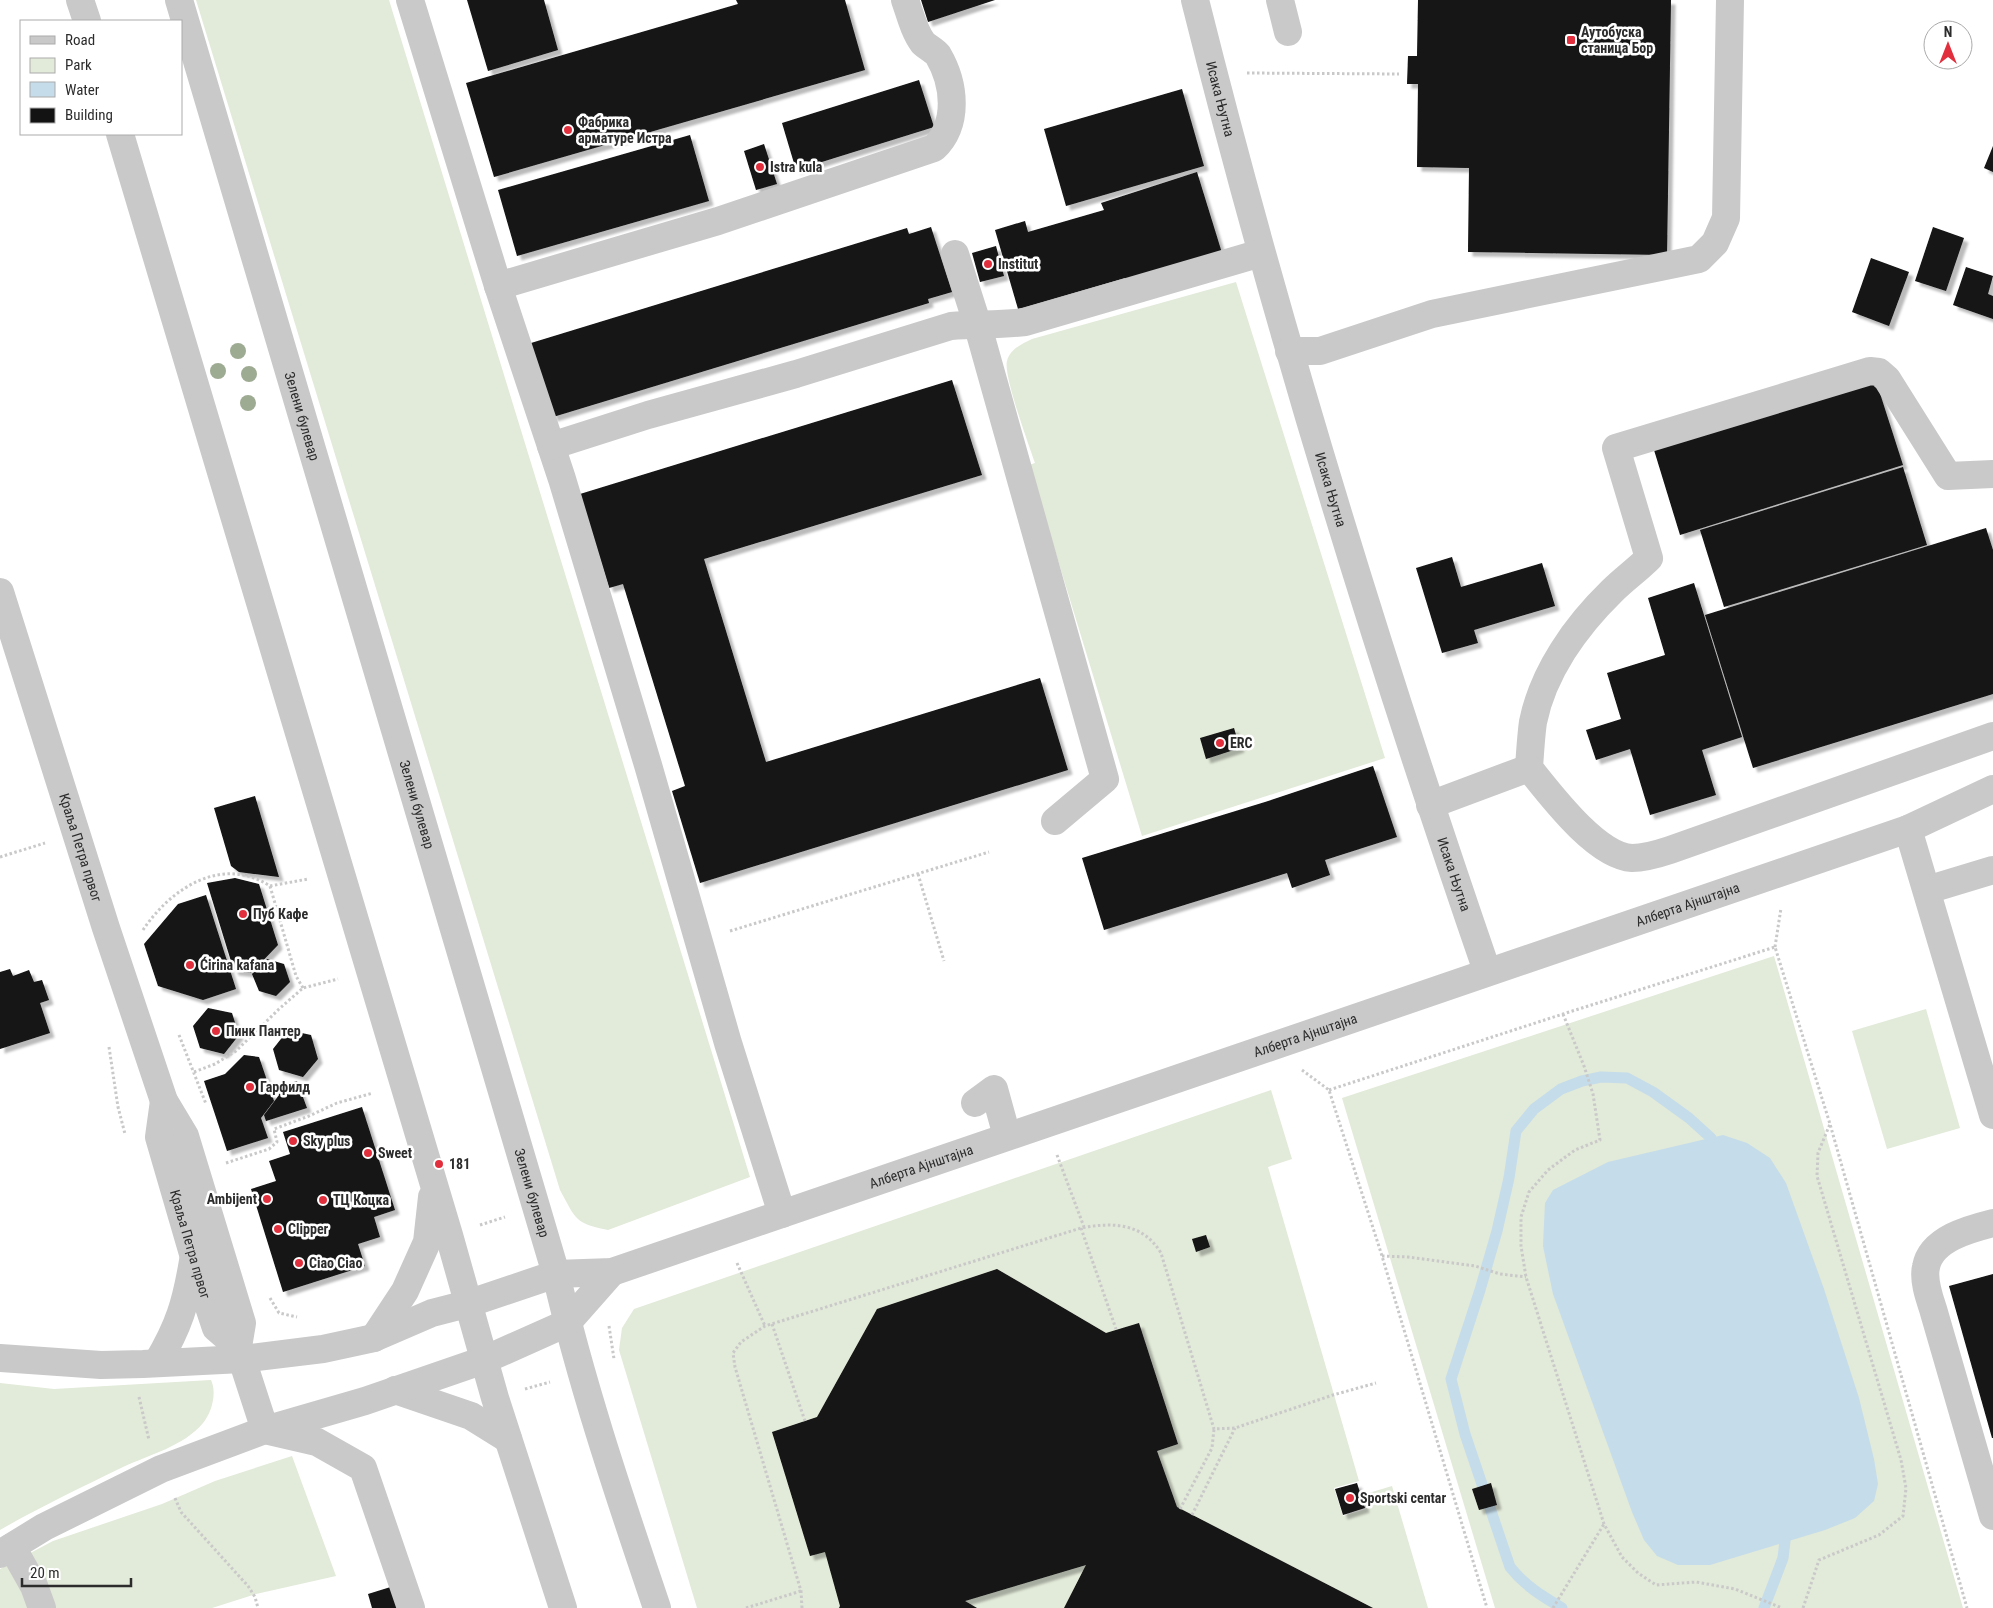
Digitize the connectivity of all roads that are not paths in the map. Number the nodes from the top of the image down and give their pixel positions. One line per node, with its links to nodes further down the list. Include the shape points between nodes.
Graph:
1 (80, 0): 8 (street)
2 (179, 0): 37 (street, Зелени булевар)
3 (410, 0): 13 (street)
4 (905, 0): 13 (street, via 913,25 923,42 937,54 949,84 950,125 934,148 718,221)
5 (1195, 0): 11 (street, Исака Њутна)
6 (1280, 0): 9 (street)
7 (1730, 0): 15 (street, via 1726,218 1715,243 1699,259 1432,314 1320,351)
8 (87, 20)
9 (1288, 32)
10 (120, 135): 32 (street)
11 (1261, 253): 14 (street, via 1025,322); 15 (street, Исака Њутна)
12 (956, 254): 14 (street)
13 (498, 286): 16 (street)
14 (977, 324): 16 (street, via 951,326); 23 (street, via 1105,779)
15 (1289, 351): 22 (street, Исака Њутна)
16 (551, 446): 33 (street)
17 (1993, 474): 20 (street, via 1948,476 1887,379 1880,372 1870,371 1616,448 1649,558 1586,617 1551,672 1533,721)
18 (0, 592): 28 (street, Краља Петра првог)
19 (1993, 736): 20 (street, via 1670,850 1632,858 1598,843 1556,802)
20 (1529, 768): 22 (street)
21 (1993, 789): 24 (street, Алберта Ајнштајна)
22 (1430, 804): 27 (street, Исака Њутна)
23 (1055, 821)
24 (1908, 829): 26 (street); 27 (street, Алберта Ајнштајна)
25 (1993, 870): 26 (street)
26 (1927, 890): 30 (street)
27 (1487, 971): 31 (street, Алберта Ајнштајна)
28 (164, 1101): 35 (street, Краља Петра првог, via 159,1137); 41 (street, Краља Петра првог, via 185,1136 234,1292 242,1322)
29 (975, 1103): 31 (street, via 994,1089)
30 (1993, 1115)
31 (1007, 1136): 33 (street, Алберта Ајнштајна)
32 (434, 1185): 38 (street); 40 (street, via 427,1242 405,1291)
33 (782, 1214): 36 (street, Алберта Ајнштајна)
34 (1993, 1223): 48 (street, via 1965,1231 1936,1246 1926,1267 1928,1291)
35 (194, 1255): 41 (street, Краља Петра првог, via 216,1328); 44 (street, via 181,1315)
36 (612, 1272): 37 (street); 39 (street)
37 (556, 1274): 38 (street); 39 (street, Зелени булевар)
38 (467, 1304): 40 (street, via 432,1314); 43 (street)
39 (567, 1322): 43 (street); 53 (street, Зелени булевар)
40 (374, 1338): 41 (street, via 323,1348)
41 (240, 1353): 44 (street); 46 (street, Краља Петра првог)
42 (0, 1358): 44 (street, via 101,1365)
43 (484, 1360): 45 (street); 47 (street)
44 (157, 1363)
45 (395, 1390): 46 (street); 47 (street, via 471,1416)
46 (265, 1430): 49 (street, via 161,1469 44,1527); 51 (street, via 317,1442 363,1468)
47 (508, 1439): 52 (street)
48 (1993, 1516)
49 (6, 1550): 50 (street, via 34,1586)
50 (42, 1608)
51 (411, 1608)
52 (563, 1608)
53 (657, 1608)

